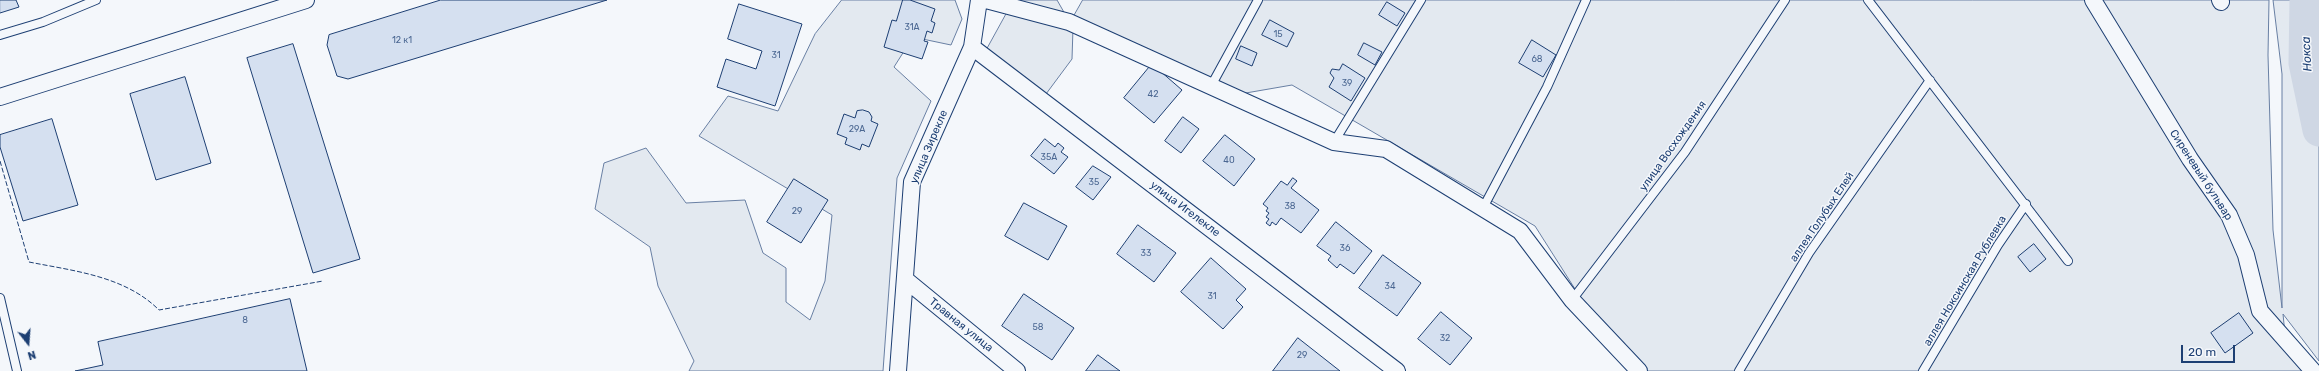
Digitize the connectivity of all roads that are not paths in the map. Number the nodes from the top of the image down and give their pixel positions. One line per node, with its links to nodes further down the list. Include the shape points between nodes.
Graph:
1 (96, 0): 11 (lane, via 43,22)
2 (306, 0): 15 (street)
3 (979, 0): 12 (street, улица Зирекле)
4 (986, 0): 14 (street, via 1069,22)
5 (1258, 0): 14 (lane)
6 (1422, 0): 16 (lane)
7 (1586, 0): 18 (lane, via 1547,87)
8 (1785, 0): 22 (lane, улица Восхождения, via 1685,152)
9 (1868, 0): 13 (lane)
10 (2093, 0): 30 (street, Сиреневый бульвар, via 2190,159 2229,215 2246,255 2260,311)
11 (0, 35)
12 (972, 47): 20 (street, улица Зирекле, via 912,182); 26 (street, улица Игелекле)
13 (1930, 80): 17 (lane); 28 (lane, аллея Голубых Елей, via 1809,254)
14 (1211, 86): 16 (street)
15 (0, 97)
16 (1334, 142): 18 (street, via 1386,149)
17 (2026, 204): 19 (lane); 29 (lane, аллея Ноксинская Рублевка, via 1998,245)
18 (1483, 208): 22 (street, via 1520,231)
19 (2068, 261)
20 (906, 280): 24 (street, улица Зирекле); 25 (street, Травная улица)
21 (0, 298): 23 (lane)
22 (1572, 300): 27 (street)
23 (17, 371)
24 (898, 371)
25 (1017, 371)
26 (1398, 371)
27 (1639, 371)
28 (1739, 371)
29 (1923, 371)
30 (2313, 371)

